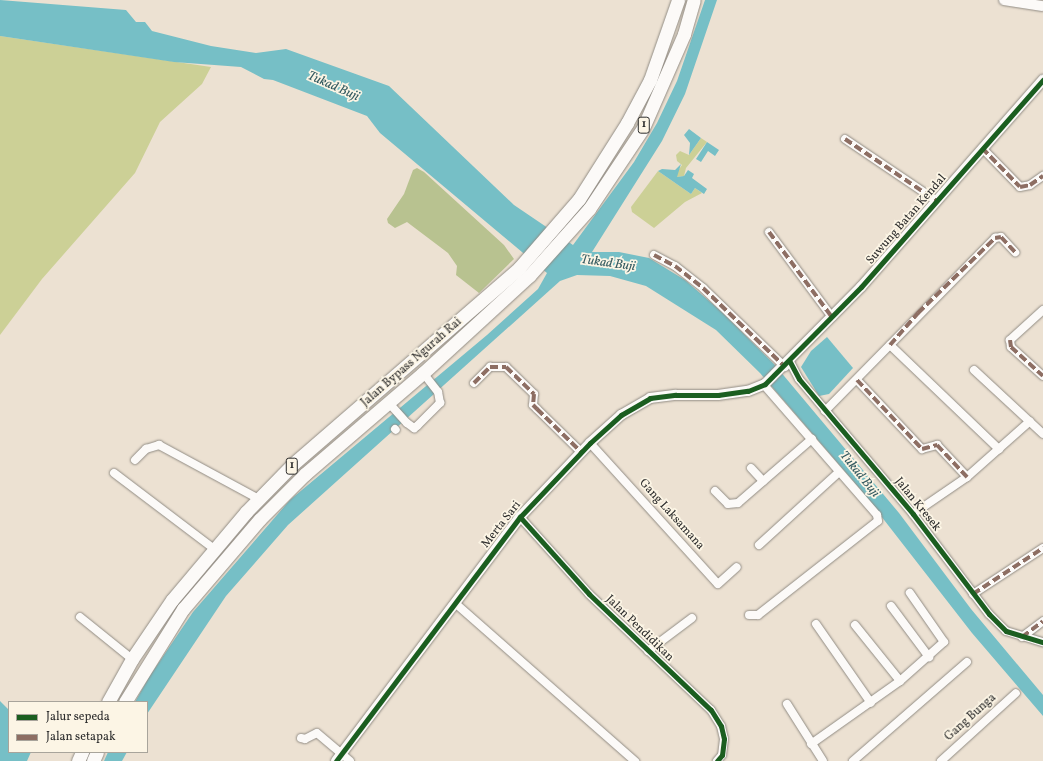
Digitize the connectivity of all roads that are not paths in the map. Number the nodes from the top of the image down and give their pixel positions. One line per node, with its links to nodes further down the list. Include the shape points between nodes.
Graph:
1 (678, 0): 13 (highway, Jalan Bypass Ngurah Rai / 1, via 650,80 628,123 579,199)
2 (694, 0): 13 (highway, Jalan Bypass Ngurah Rai / 1, via 684,34 643,128 589,209 566,235)
3 (1004, 0): 4 (street)
4 (1043, 6)
5 (1043, 80): 7 (street, Suwung Batan Kendal)
6 (845, 139): 9 (street)
7 (982, 148): 8 (street, via 1020,187 1030,185); 9 (street, Suwung Batan Kendal)
8 (1043, 176)
9 (937, 201): 15 (street, Suwung Batan Kendal)
10 (769, 232): 15 (street)
11 (1015, 252): 16 (street, via 1001,238 995,238 918,313)
12 (654, 255): 17 (street, Jalan Kresek, via 698,283)
13 (524, 272): 20 (highway, Jalan Bypass Ngurah Rai / 1); 39 (highway, Jalan Bypass Ngurah Rai / 1, via 293,464)
14 (1043, 310): 19 (street, via 1010,340 1011,347)
15 (832, 317): 17 (street, Suwung Batan Kendal)
16 (890, 345): 21 (street); 30 (street)
17 (786, 366): 23 (street, Suwung Batan Kendal); 25 (street, Jalan Kresek)
18 (974, 370): 26 (street)
19 (1043, 376)
20 (425, 377): 24 (highway, Jalan Bypass Ngurah Rai / 1); 24 (street, via 438,392 439,406 417,426 414,428)
21 (856, 380): 25 (street); 36 (street, via 922,449 937,445)
22 (474, 383): 31 (street, via 490,367 506,367 534,394 533,405)
23 (765, 385): 28 (street); 29 (street, Merta Sari, via 718,396 676,395 650,398 621,415)
24 (391, 405): 65 (highway, Jalan Bypass Ngurah Rai / 1, via 304,474 230,552 183,609)
25 (825, 411): 40 (street, Jalan Kresek)
26 (1030, 421): 27 (street); 30 (street)
27 (1043, 434)
28 (812, 439): 34 (street); 37 (street)
29 (590, 443): 31 (street, Merta Sari); 45 (street, Gang Laksamana, via 718,584)
30 (999, 449): 36 (street)
31 (581, 452): 41 (street, Merta Sari)
32 (135, 460): 39 (street, via 146,449 159,445 197,463)
33 (751, 468): 37 (street)
34 (839, 472): 42 (street); 50 (street, via 877,516 878,521 758,615)
35 (114, 473): 44 (street)
36 (967, 477): 40 (street)
37 (763, 481): 38 (street, via 733,505 728,504)
38 (715, 491)
39 (259, 499): 44 (highway, Jalan Bypass Ngurah Rai / 1)
40 (913, 514): 47 (street, Jalan Kresek)
41 (520, 517): 48 (street, Merta Sari); 58 (street, Jalan Pendidikan, via 589,594)
42 (759, 544)
43 (1043, 548): 47 (street)
44 (214, 549): 60 (highway, Jalan Bypass Ngurah Rai / 1, via 172,600)
45 (737, 567)
46 (910, 593): 59 (street, via 943,639 942,645)
47 (973, 594): 56 (street, Jalan Kresek, via 1006,631)
48 (455, 603): 70 (street, Merta Sari); 72 (street)
49 (891, 606): 59 (street)
50 (749, 615)
51 (80, 617): 60 (street)
52 (692, 618): 58 (street)
53 (1043, 621): 56 (street)
54 (816, 624): 66 (street)
55 (855, 625): 62 (street)
56 (1022, 637): 57 (street, Jalan Kresek)
57 (1043, 642)
58 (648, 651): 73 (street, Jalan Pendidikan, via 711,710 724,739 722,755)
59 (929, 657): 62 (street)
60 (132, 659): 64 (highway, Jalan Bypass Ngurah Rai / 1)
61 (967, 662): 75 (street)
62 (900, 681): 66 (street)
63 (1016, 693): 76 (street, Gang Bunga)
64 (109, 701)
65 (126, 701)
66 (871, 703): 69 (street)
67 (787, 704): 69 (street)
68 (301, 738): 70 (street, via 305,739 317,733)
69 (812, 744): 74 (street)
70 (339, 757): 71 (street)
71 (350, 761)
72 (635, 761)
73 (717, 761)
74 (824, 761)
75 (853, 761)
76 (941, 761)

